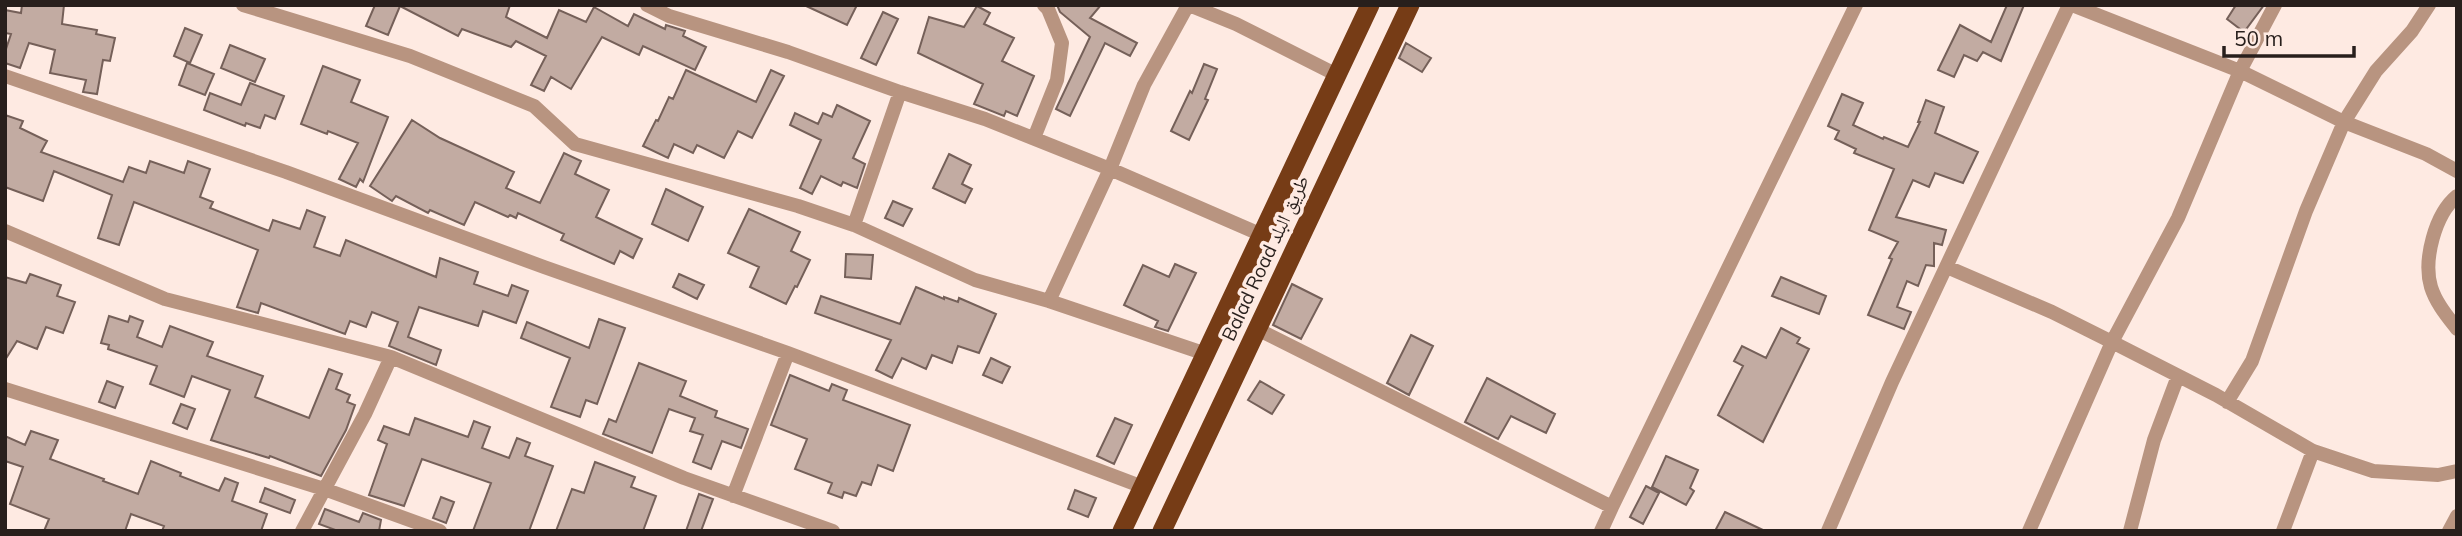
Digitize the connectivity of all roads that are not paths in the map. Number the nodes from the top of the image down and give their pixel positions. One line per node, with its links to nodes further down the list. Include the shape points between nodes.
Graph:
1 (243, 5): 20 (street, via 410,56 534,106 575,144)
2 (647, 5): 14 (street)
3 (1044, 5): 16 (street, via 1062,43 1056,80)
4 (1189, 5): 12 (street); 17 (street, via 1144,85)
5 (1370, 5): 12 (highway, Balad Road طريق البلد)
6 (1410, 5): 25 (highway, Balad Road طريق البلد)
7 (1856, 5): 39 (street)
8 (2070, 5): 11 (street); 23 (street)
9 (2275, 5): 11 (street)
10 (2429, 5): 15 (street, via 2376,71)
11 (2240, 71): 15 (street); 27 (street, via 2178,218)
12 (1337, 75): 22 (highway, Balad Road طريق البلد)
13 (5, 76): 28 (street)
14 (900, 92): 16 (street); 20 (street)
15 (2344, 122): 18 (street); 33 (street, via 2252,361)
16 (1034, 138): 17 (street)
17 (1110, 169): 22 (street); 24 (street)
18 (2457, 171)
19 (2457, 197): 26 (street, via 2445,205 2433,234 2430,263 2431,285)
20 (854, 225): 24 (street, via 975,280)
21 (5, 231): 30 (street, via 165,299)
22 (1262, 235): 29 (highway, Balad Road طريق البلد)
23 (1947, 267): 27 (street); 47 (street)
24 (1049, 301): 29 (street)
25 (1257, 329): 39 (street); 45 (highway, Balad Road طريق البلد)
26 (2457, 329)
27 (2112, 342): 31 (street); 48 (street)
28 (788, 353): 36 (street); 38 (street)
29 (1206, 354): 36 (highway, Balad Road طريق البلد)
30 (391, 357): 37 (street); 38 (street)
31 (2178, 376): 33 (street); 49 (street, via 2154,440)
32 (5, 389): 37 (street)
33 (2227, 402): 34 (street)
34 (2313, 451): 35 (street, via 2373,471 2438,475); 50 (street)
35 (2457, 471)
36 (1143, 487): 44 (highway, Balad Road طريق البلد)
37 (324, 489): 41 (street); 42 (street)
38 (733, 496): 43 (street)
39 (1612, 506): 46 (street)
40 (2457, 516): 51 (street)
41 (302, 531)
42 (440, 531)
43 (833, 531)
44 (1122, 531)
45 (1162, 531)
46 (1601, 531)
47 (1828, 531)
48 (2029, 531)
49 (2130, 531)
50 (2283, 531)
51 (2449, 531)

